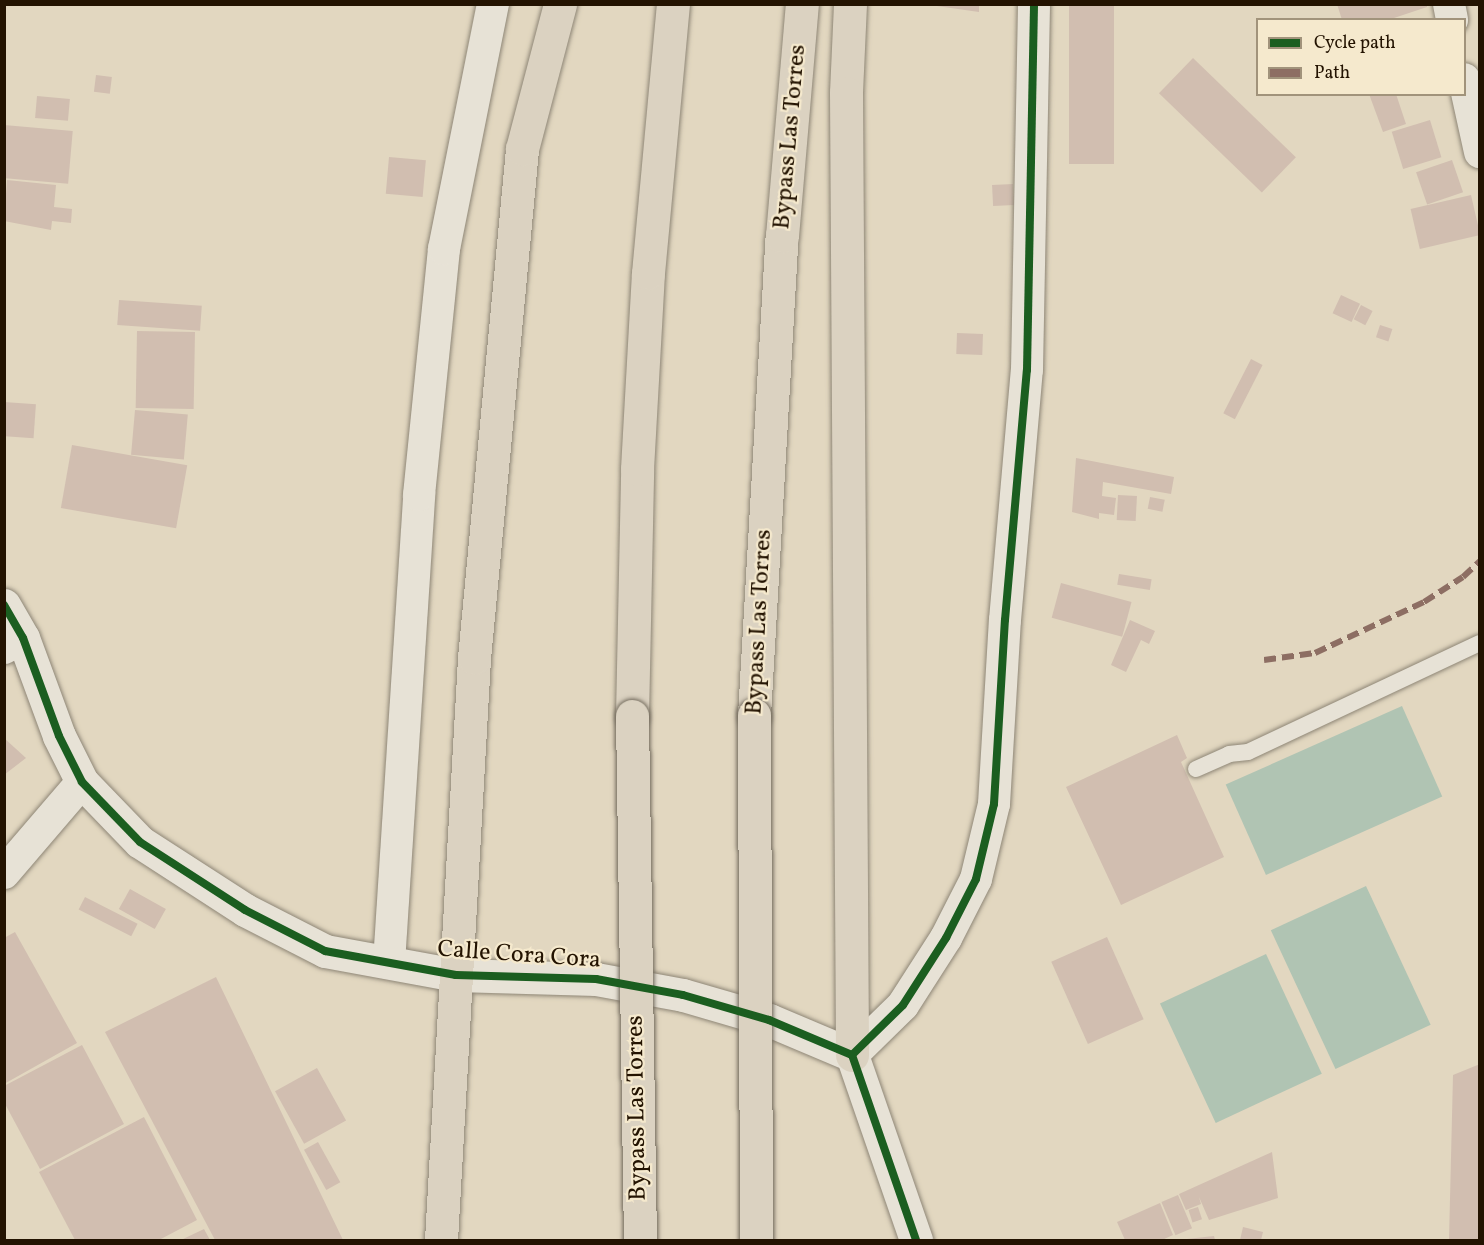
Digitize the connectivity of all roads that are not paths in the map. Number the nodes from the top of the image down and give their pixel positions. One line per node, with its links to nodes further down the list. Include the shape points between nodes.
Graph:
1 (493, 4): 15 (street, via 444,249 419,495)
2 (560, 4): 16 (highway, via 522,149 474,658)
3 (673, 4): 19 (highway, Bypass Las Torres, bridge, via 648,273 637,469 632,717)
4 (802, 4): 20 (highway, Bypass Las Torres, bridge, via 782,236 754,715)
5 (850, 4): 17 (highway, via 846,93)
6 (1034, 4): 17 (street, via 1027,370 994,804 976,879 946,938 903,1005)
7 (1466, 89): 8 (street)
8 (1479, 152)
9 (4, 605): 10 (street, Calle Cora Cora)
10 (14, 643): 13 (street, Calle Cora Cora)
11 (1479, 643): 12 (lane, via 1248,752 1228,754)
12 (1196, 769)
13 (82, 782): 14 (street); 15 (street, Calle Cora Cora, via 140,842 245,910 325,951)
14 (4, 873)
15 (389, 963): 16 (street, Calle Cora Cora)
16 (456, 975): 17 (street, Calle Cora Cora, via 596,979 683,995 769,1020); 18 (highway)
17 (852, 1054): 21 (street)
18 (441, 1240)
19 (640, 1240)
20 (756, 1240)
21 (916, 1240)

